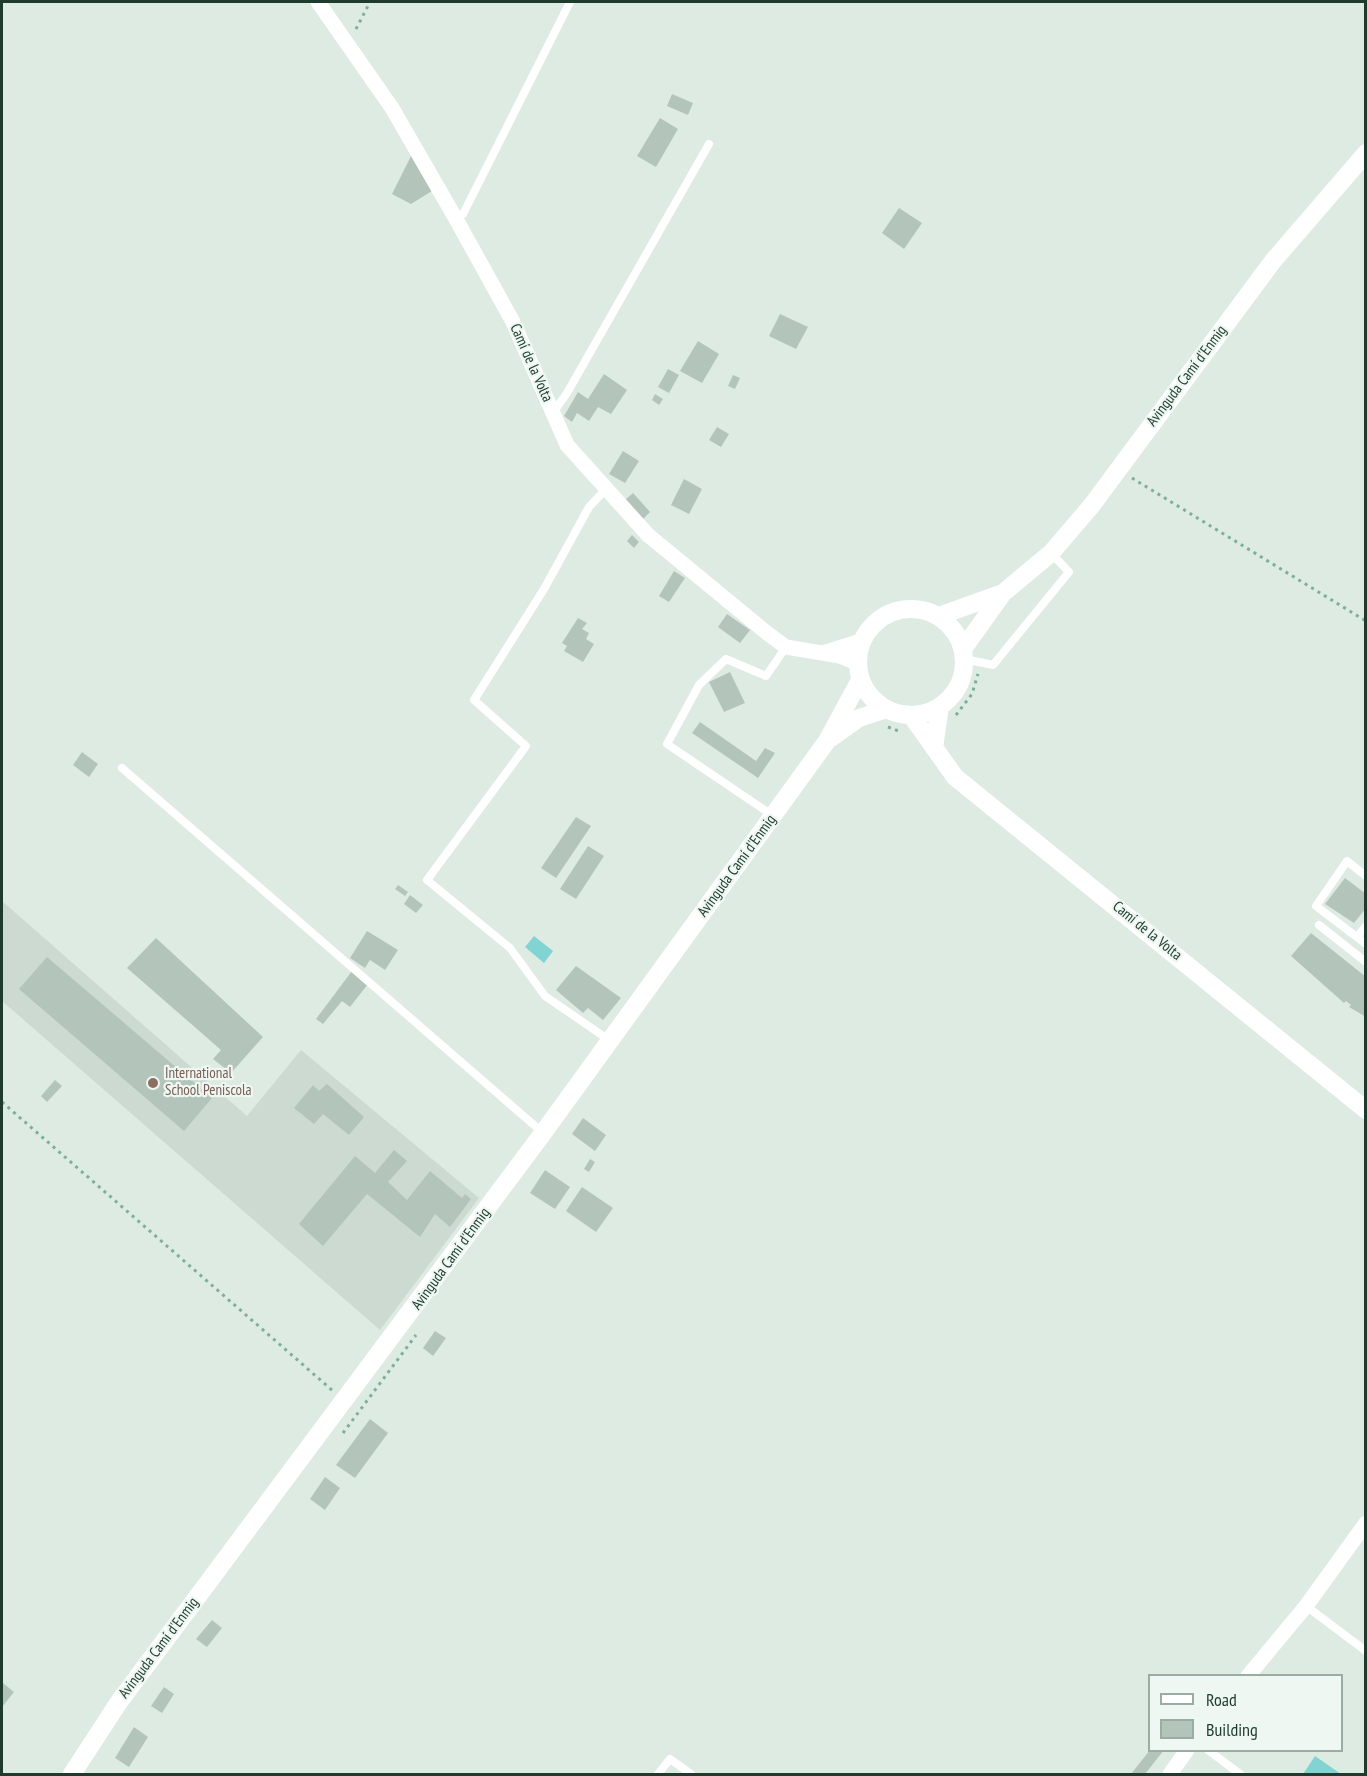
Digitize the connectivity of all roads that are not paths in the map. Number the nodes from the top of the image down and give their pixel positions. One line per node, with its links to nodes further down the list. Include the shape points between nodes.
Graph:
1 (318, 2): 5 (street, Camí de la Volta, via 392,108)
2 (570, 2): 5 (lane, via 463,214)
3 (709, 144): 6 (lane)
4 (1365, 153): 8 (street, Avinguda Camí d'Enmig, via 1273,261 1126,474 1092,505)
5 (456, 219): 6 (street, Camí de la Volta, via 513,322)
6 (553, 413): 7 (street, Camí de la Volta, via 567,445)
7 (606, 489): 12 (street, Camí de la Volta, via 648,535); 29 (lane, via 589,507 544,589 474,700 526,746 427,880 510,948 545,996)
8 (1051, 553): 9 (street, Avinguda Camí d'Enmig); 14 (lane, via 1069,572 993,665)
9 (1003, 593): 10 (street, Avinguda Camí d'Enmig); 14 (street, Avinguda Camí d'Enmig)
10 (939, 616): 11 (street, via 909,608 890,614 880,618); 14 (street, via 954,630)
11 (861, 641): 13 (street); 15 (street)
12 (786, 647): 13 (street, Camí de la Volta); 22 (lane, via 766,676 726,659 699,685 667,744)
13 (818, 655): 15 (street, Camí de la Volta, via 840,656)
14 (969, 657): 16 (street, via 959,686)
15 (859, 671): 18 (street); 19 (street, Avinguda Camí d'Enmig)
16 (940, 706): 17 (street); 20 (street)
17 (911, 715): 18 (street); 20 (street, Camí de la Volta)
18 (885, 718): 19 (street, Avinguda Camí d'Enmig, via 859,718)
19 (827, 741): 22 (street, Avinguda Camí d'Enmig)
20 (934, 748): 30 (street, Camí de la Volta, via 955,777)
21 (122, 768): 31 (lane)
22 (773, 816): 29 (street, Avinguda Camí d'Enmig)
23 (1365, 876): 26 (lane, via 1347,861 1316,906)
24 (1319, 925): 28 (lane)
25 (1365, 926): 26 (lane)
26 (1357, 937): 27 (lane)
27 (1365, 944)
28 (1365, 962)
29 (610, 1041): 31 (street, Avinguda Camí d'Enmig)
30 (1365, 1110)
31 (543, 1133): 38 (street, Avinguda Camí d'Enmig, via 119,1702)
32 (1365, 1523): 33 (street)
33 (1306, 1606): 34 (lane); 35 (street)
34 (1365, 1651)
35 (1250, 1674)
36 (1186, 1752): 41 (street)
37 (1211, 1752): 42 (lane)
38 (72, 1774)
39 (658, 1774): 40 (lane, via 670,1759)
40 (691, 1774)
41 (1170, 1774)
42 (1240, 1774)

